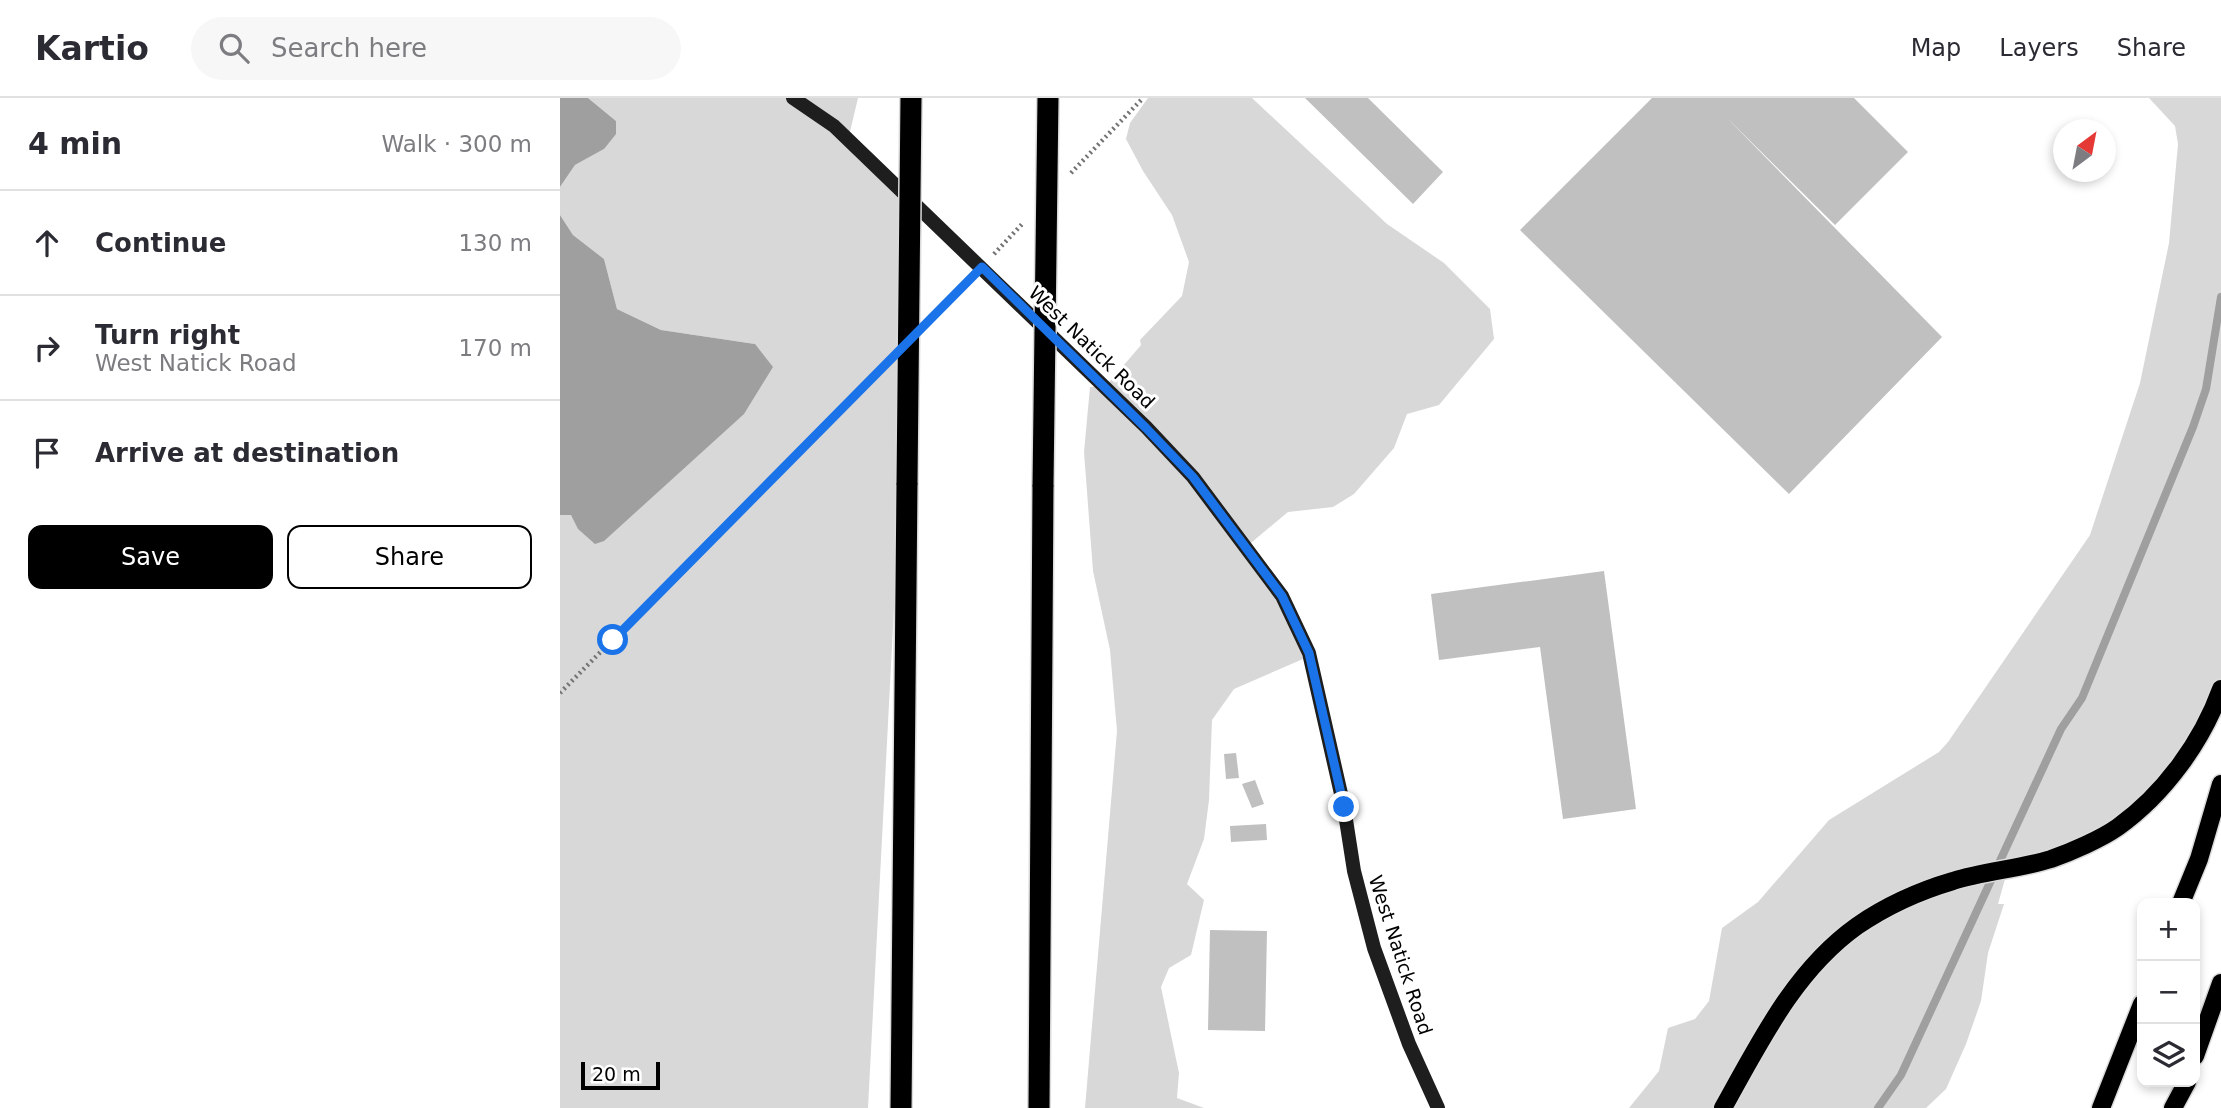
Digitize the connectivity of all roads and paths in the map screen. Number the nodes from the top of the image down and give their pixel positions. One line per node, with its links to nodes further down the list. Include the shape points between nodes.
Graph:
1 (793, 98): 7 (street, West Natick Road, via 834,126)
2 (911, 98): 20 (highway, bridge)
3 (1048, 98): 21 (highway, bridge)
4 (1143, 98): 5 (path)
5 (1068, 176)
6 (1030, 216): 7 (path)
7 (982, 267): 8 (path); 22 (street, West Natick Road, via 1193,477 1282,596 1309,653 1344,807 1353,871 1374,947)
8 (923, 326)
9 (893, 355): 11 (path)
10 (2221, 688): 23 (main road, via 2186,756 2156,794 2117,829 2050,859 1954,880 1903,899 1827,951 1799,980)
11 (560, 693)
12 (2221, 784): 13 (main road)
13 (2184, 898)
14 (2221, 982): 17 (main road)
15 (2137, 1017): 24 (main road)
16 (2221, 1018): 18 (main road)
17 (2200, 1042)
18 (2200, 1058)
19 (2183, 1087): 25 (main road)
20 (901, 1108)
21 (1039, 1108)
22 (1438, 1108)
23 (1723, 1108)
24 (2101, 1108)
25 (2173, 1108)

